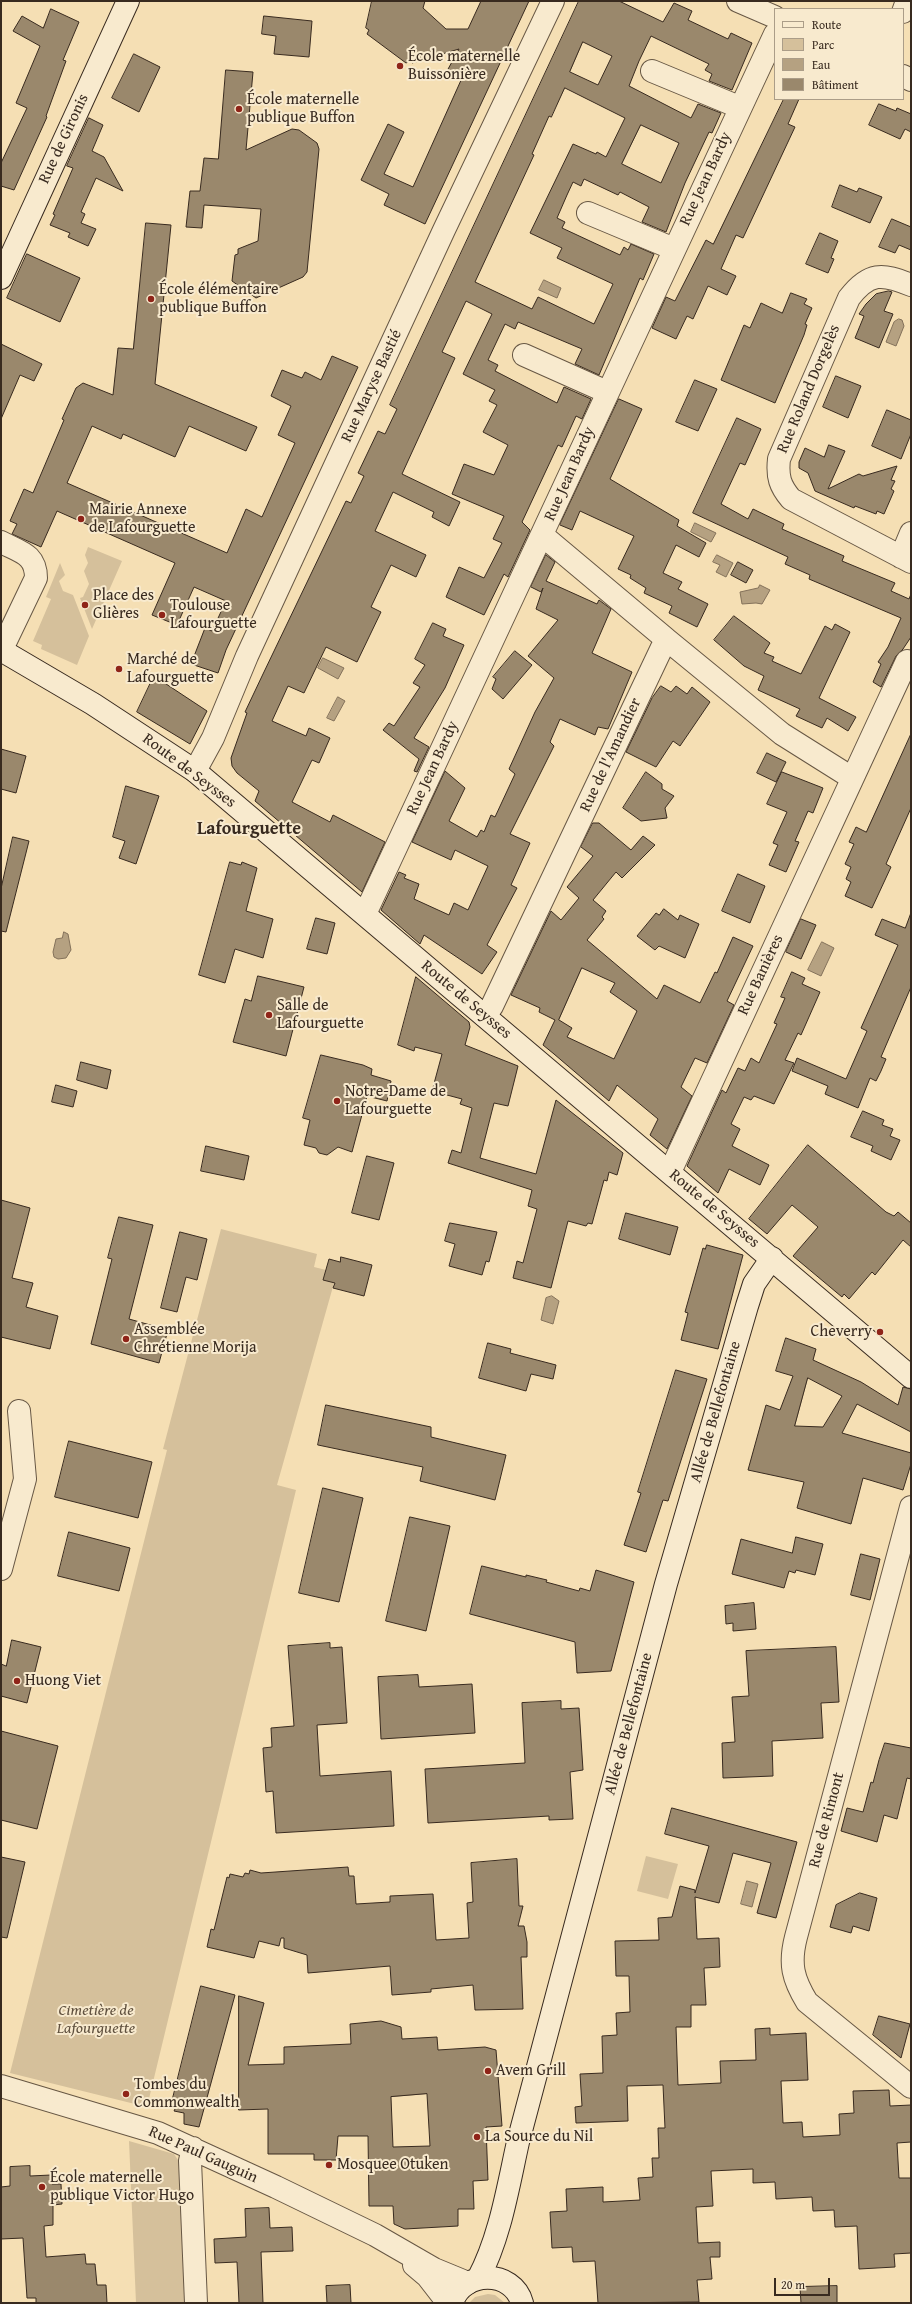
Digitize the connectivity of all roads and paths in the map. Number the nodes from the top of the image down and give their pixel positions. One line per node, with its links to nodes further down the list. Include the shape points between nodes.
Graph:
1 (128, 1): 10 (street, Rue de Gironis)
2 (553, 1): 21 (street, Rue Maryse Bastié, via 438,242 247,656 211,744)
3 (738, 1): 4 (street)
4 (774, 17)
5 (774, 36): 7 (street, Rue Jean Bardy)
6 (652, 71): 7 (street)
7 (739, 107): 9 (street, Rue Jean Bardy)
8 (588, 213): 9 (street)
9 (674, 249): 13 (street, Rue Jean Bardy)
10 (1, 278)
11 (911, 285): 17 (street, Rue Roland Dorgelès, via 883,276 870,278 859,285 848,298 779,459 777,474 781,487 791,499)
12 (524, 355): 13 (street)
13 (607, 392): 15 (street, Rue Jean Bardy)
14 (911, 533): 17 (street)
15 (542, 535): 18 (street); 23 (street, Rue Jean Bardy)
16 (1, 542): 19 (street, via 30,557 34,562 36,578)
17 (906, 560)
18 (666, 639): 22 (street, via 782,734); 24 (street, Rue de l'Amandier, via 494,1002)
19 (1, 651): 21 (street, Route de Seysses, via 93,704)
20 (907, 661): 22 (street, Rue Banières)
21 (194, 772): 23 (street, Route de Seysses)
22 (852, 778): 25 (street, Rue Banières)
23 (365, 914): 24 (street, Route de Seysses)
24 (485, 1016): 25 (street, Route de Seysses)
25 (670, 1172): 26 (street, Route de Seysses)
26 (772, 1258): 27 (street, Route de Seysses); 34 (street, Allée de Bellefontaine, via 754,1284 676,1546 518,2142)
27 (911, 1377)
28 (19, 1411): 30 (street, via 25,1479)
29 (911, 1508): 32 (street, Rue de Rimont, via 798,1930 793,1966 796,1983 807,2002)
30 (1, 1569)
31 (1, 2086): 33 (street, Rue Paul Gauguin, via 158,2133)
32 (911, 2087)
33 (193, 2148): 35 (street, Rue Paul Gauguin, via 375,2235); 38 (street, via 190,2162)
34 (506, 2197): 36 (street, Allée de Bellefontaine, via 485,2265); 37 (street, Allée de Bellefontaine)
35 (395, 2248): 36 (street, Rue Paul Gauguin, via 452,2277); 39 (street, Rue Paul Gauguin, via 427,2276)
36 (473, 2281): 37 (street, Rue Paul Gauguin, via 486,2277); 40 (street, Allée de Bellefontaine, via 457,2293)
37 (504, 2281): 41 (street, via 514,2289)
38 (196, 2303)
39 (448, 2303)
40 (452, 2303)
41 (522, 2303)

